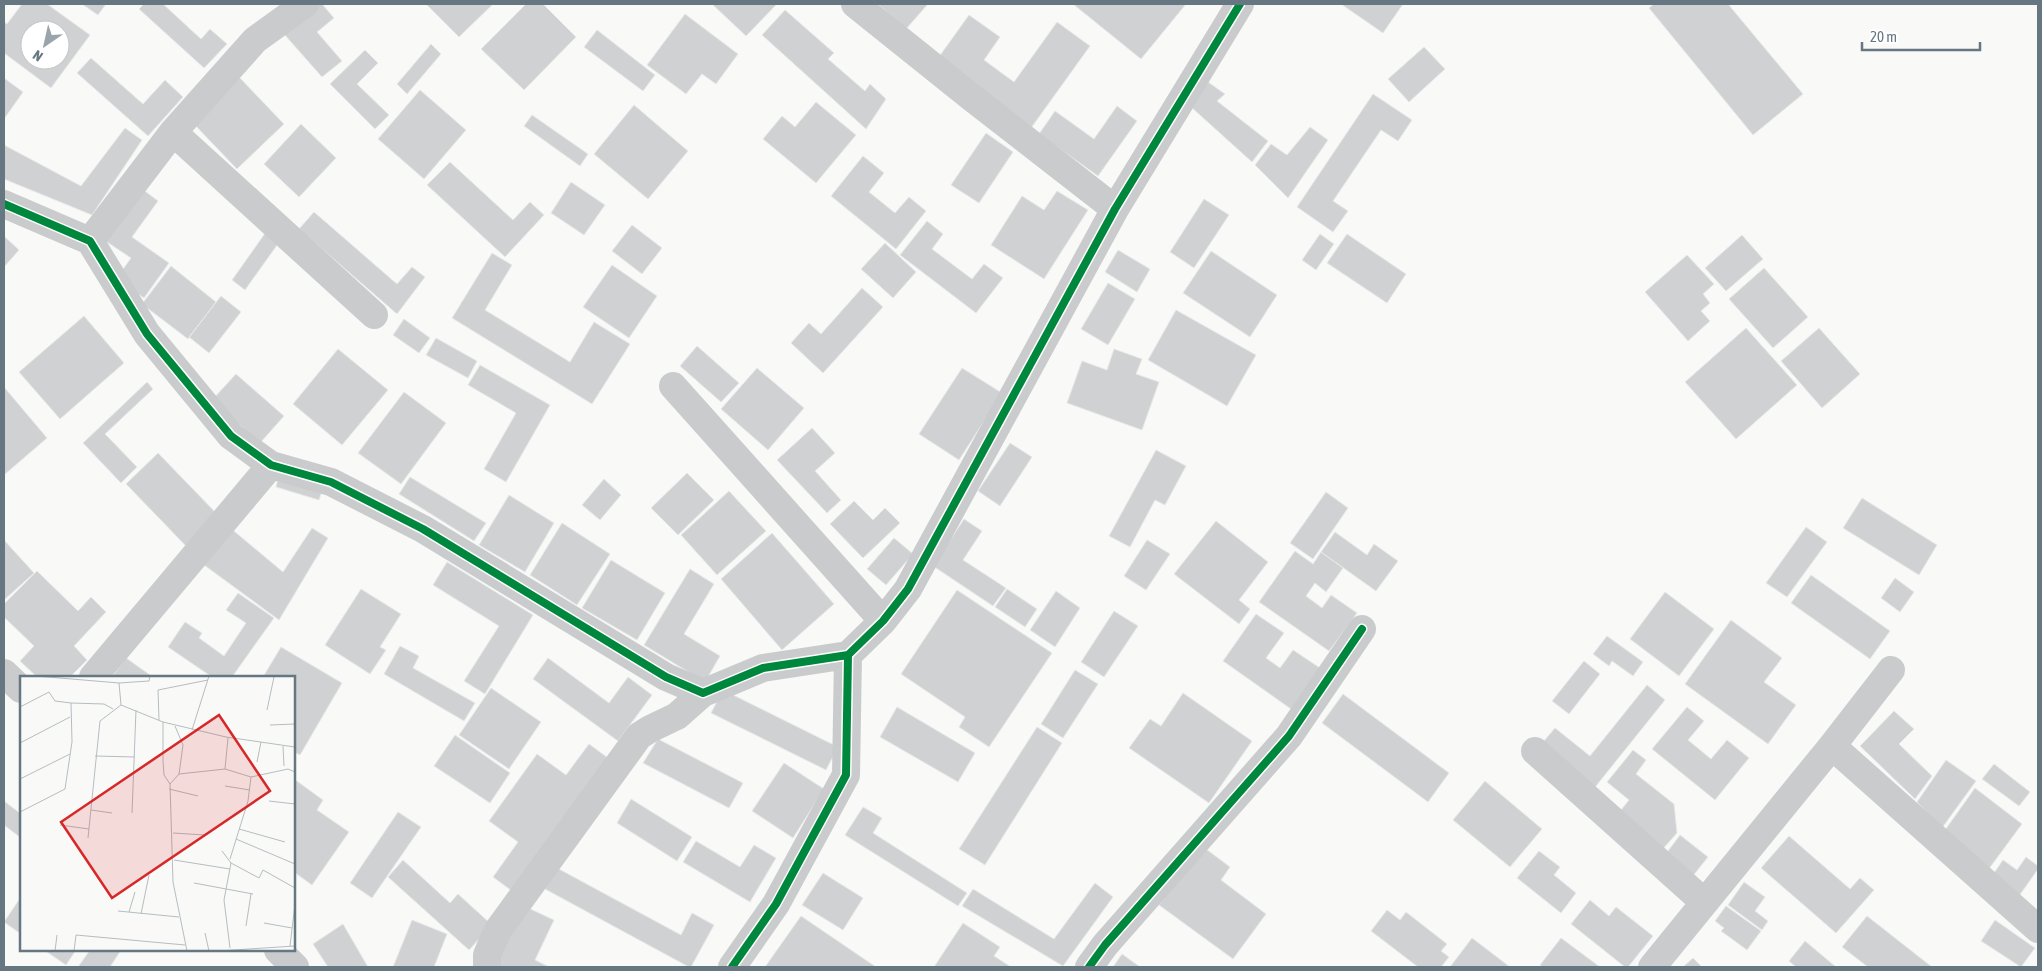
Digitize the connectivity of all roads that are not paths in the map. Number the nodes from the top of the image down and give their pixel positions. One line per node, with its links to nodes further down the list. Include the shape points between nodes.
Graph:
1 (305, 4): 4 (street, via 255,40)
2 (855, 4): 6 (street)
3 (1240, 4): 6 (street)
4 (173, 132): 7 (street); 8 (street)
5 (4, 204): 7 (street)
6 (1115, 209): 11 (street, via 908,589)
7 (90, 241): 10 (street, via 147,334 231,436)
8 (374, 315)
9 (672, 386): 11 (street)
10 (271, 465): 16 (street); 18 (street, via 331,482 423,529 666,677)
11 (883, 621): 13 (street)
12 (1362, 629): 27 (street, via 1289,736)
13 (848, 655): 18 (street, via 763,668); 26 (street, via 846,775 776,904)
14 (1891, 670): 19 (street)
15 (4, 673): 17 (street)
16 (94, 676)
17 (20, 688)
18 (703, 694): 25 (street, via 677,716 639,736 498,930 487,954)
19 (1832, 746): 21 (street); 22 (street)
20 (1535, 751): 21 (street)
21 (1704, 902): 28 (street)
22 (2038, 929)
23 (279, 951): 24 (street)
24 (294, 967)
25 (487, 967)
26 (732, 967)
27 (1089, 967)
28 (1652, 967)

